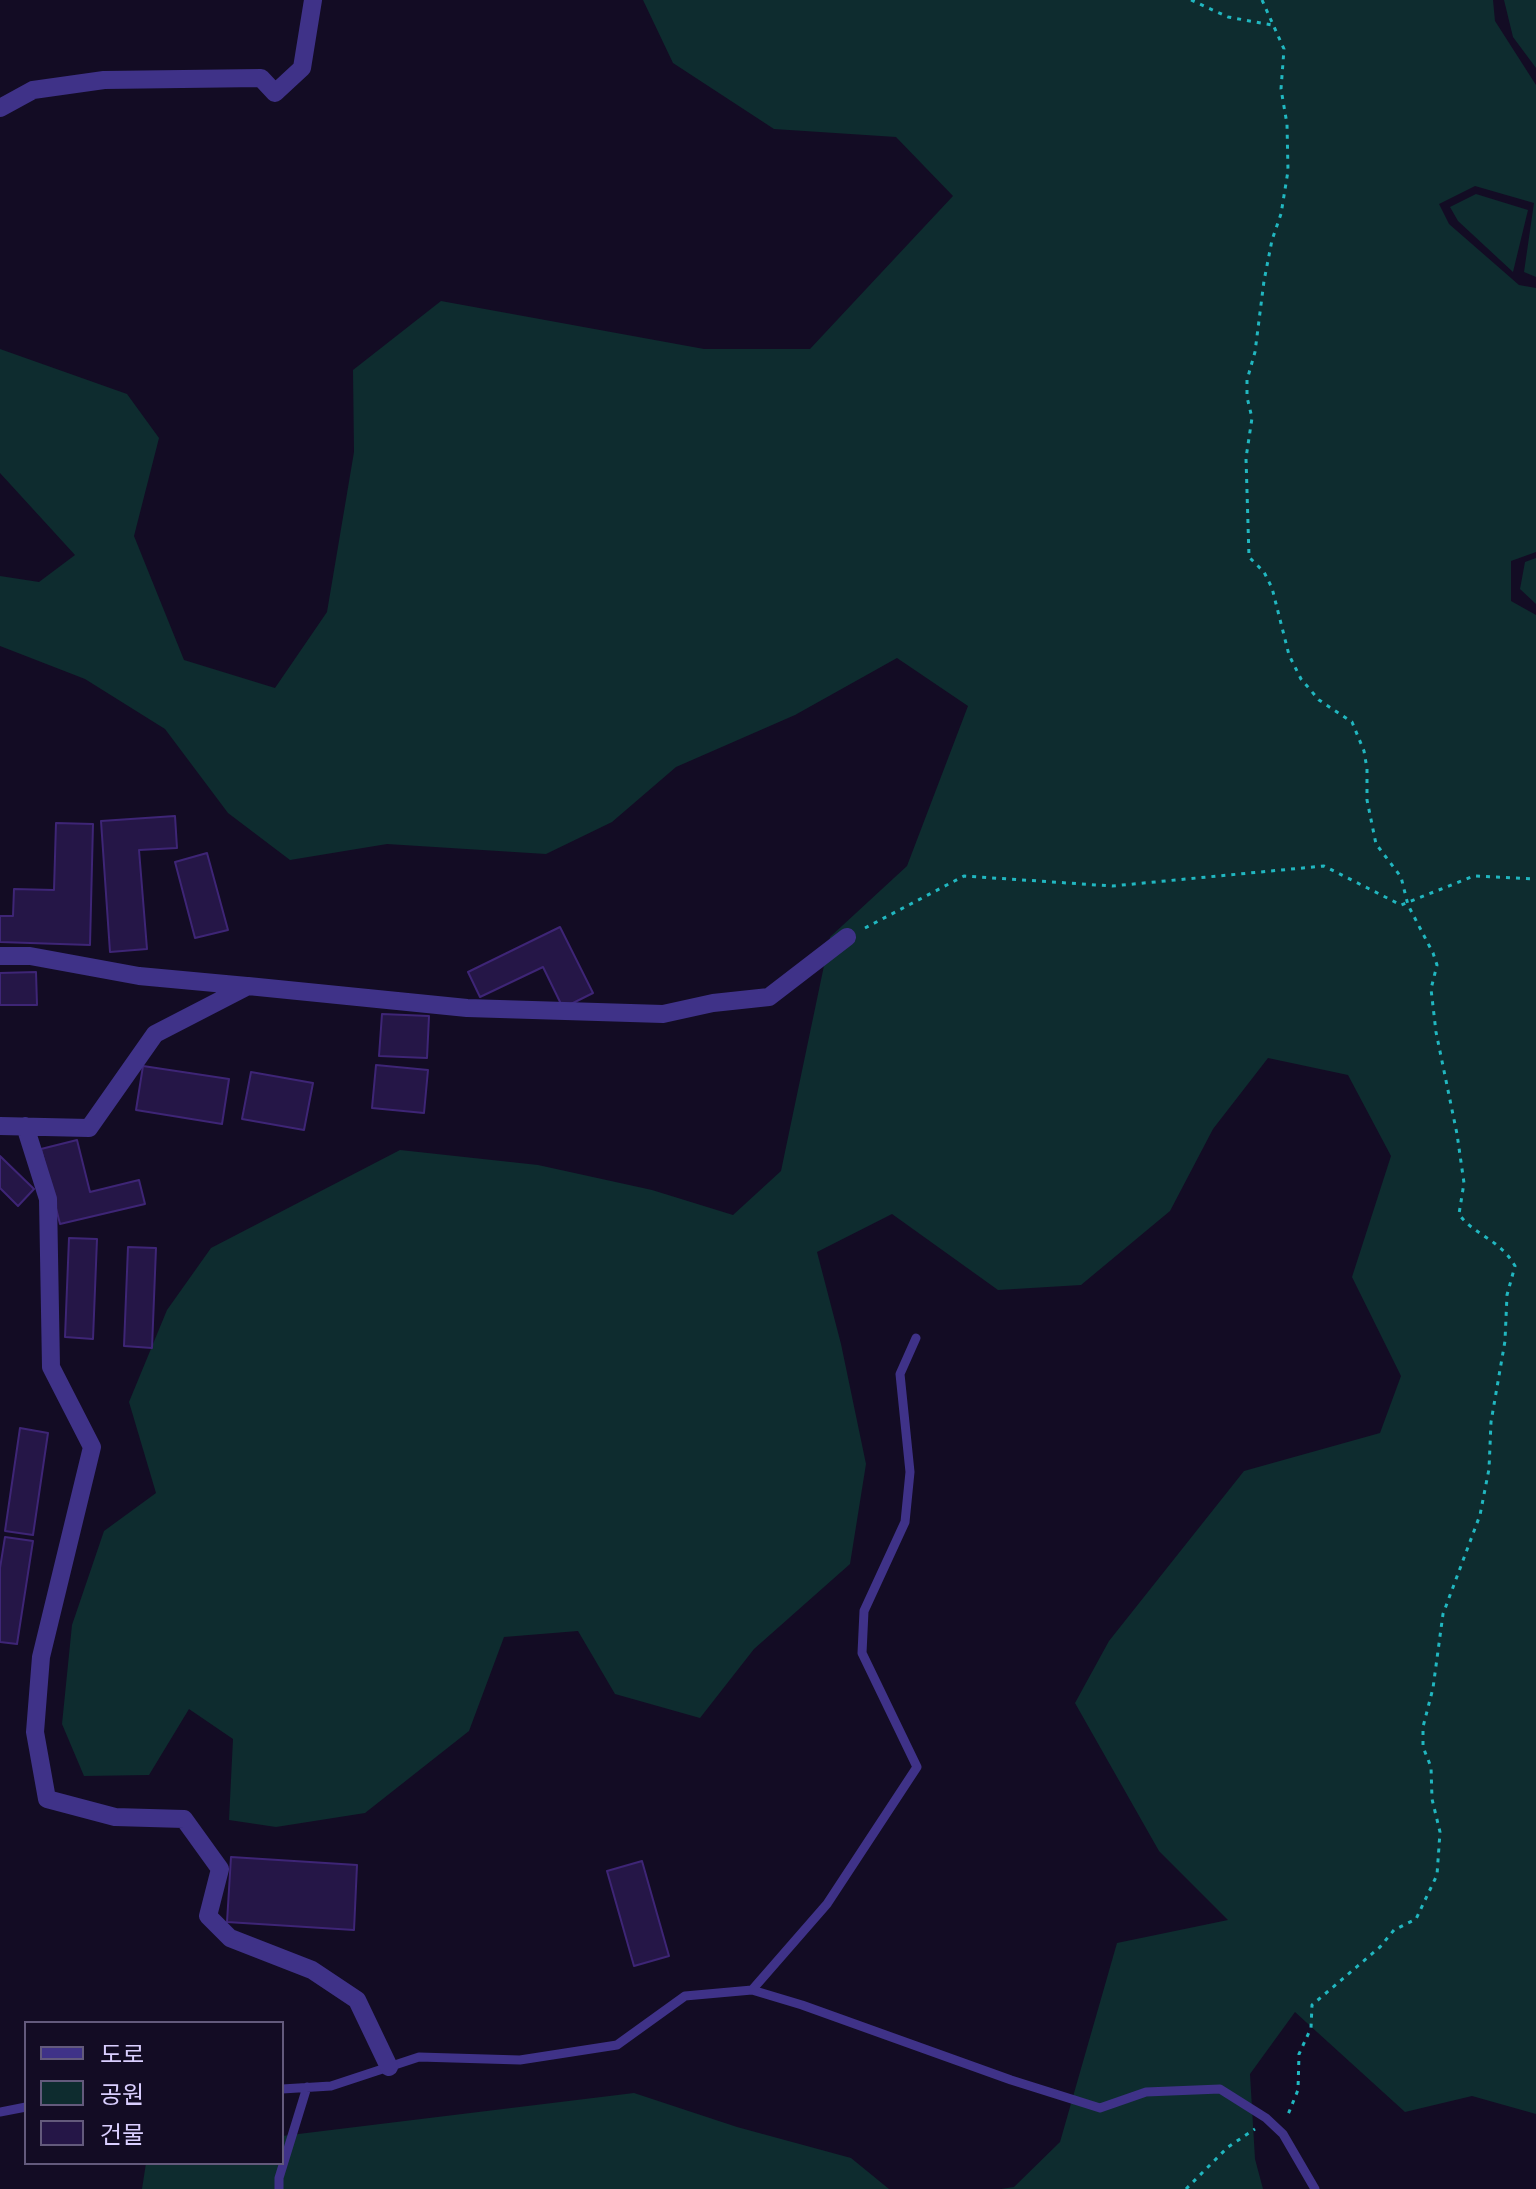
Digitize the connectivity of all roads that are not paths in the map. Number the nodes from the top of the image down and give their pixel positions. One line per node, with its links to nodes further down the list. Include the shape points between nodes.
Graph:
1 (313, 0): 2 (street, via 302,68 275,93 261,78 104,80 33,90)
2 (0, 108)
3 (847, 937): 5 (street, via 769,997 663,1014 467,1008)
4 (0, 956): 5 (street)
5 (248, 986): 7 (street, via 155,1034 89,1128)
6 (0, 1126): 7 (street)
7 (25, 1126): 10 (street, via 48,1199 51,1367 92,1447 41,1657 35,1732 47,1799 115,1817 184,1819 220,1869 208,1916 230,1938 312,1970 357,2000)
8 (916, 1338): 9 (lane, via 900,1374 910,1472 905,1522 864,1611 862,1653 917,1767 827,1904)
9 (752, 1990): 10 (lane, via 685,1996 617,2045 520,2060 419,2057); 18 (lane, via 1100,2108 1146,2092 1220,2089 1283,2134)
10 (389, 2067): 11 (lane, via 331,2086)
11 (307, 2087): 12 (lane); 15 (lane)
12 (284, 2089)
13 (24, 2107): 14 (lane)
14 (0, 2112)
15 (284, 2162)
16 (283, 2165): 17 (lane)
17 (279, 2189)
18 (1315, 2189)

